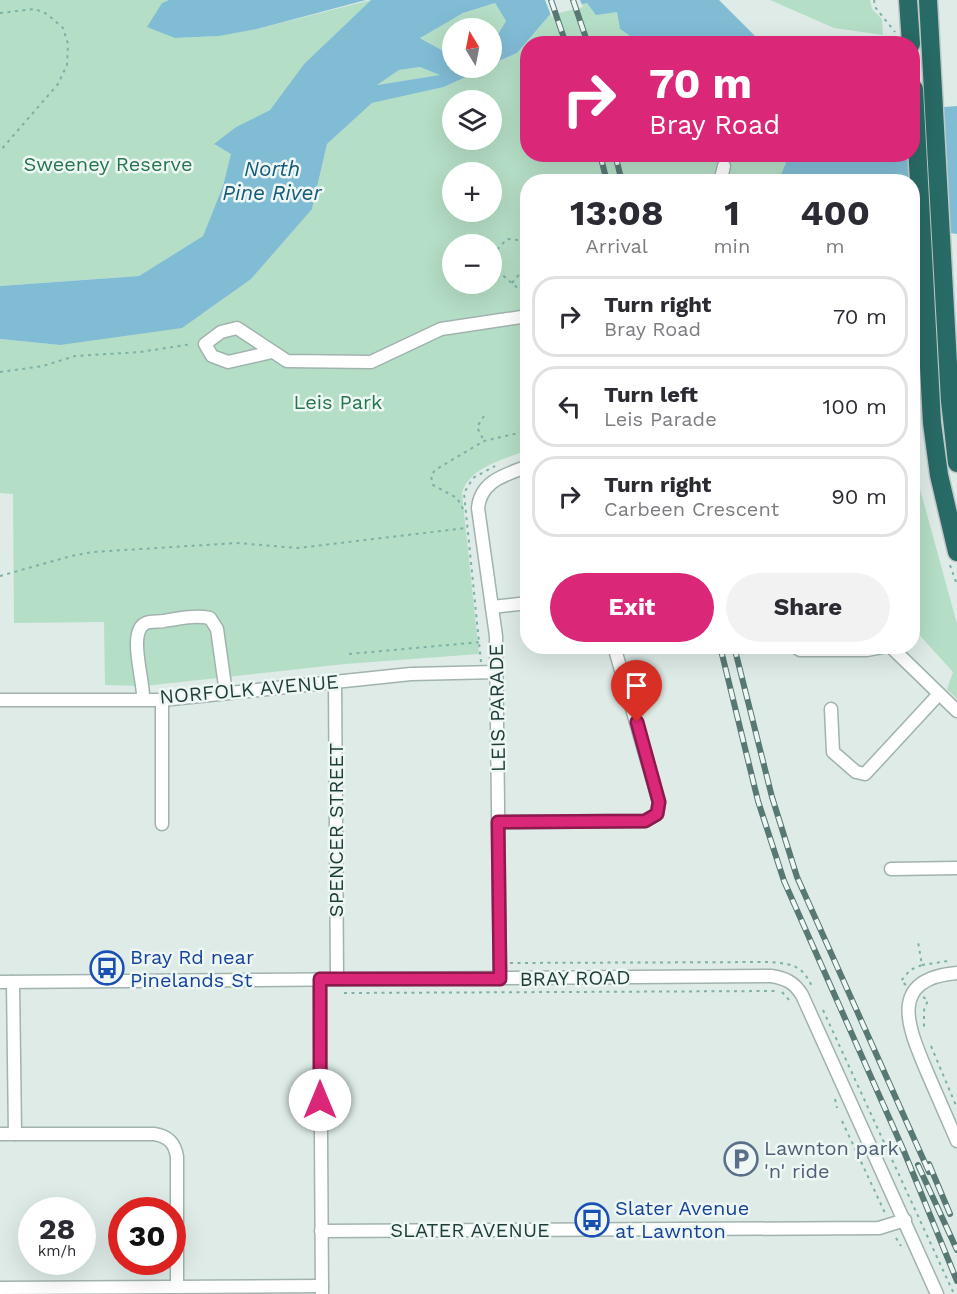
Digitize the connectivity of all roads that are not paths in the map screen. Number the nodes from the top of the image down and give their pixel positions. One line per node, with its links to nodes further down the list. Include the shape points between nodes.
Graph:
1 (908, 0): 3 (highway)
2 (928, 0): 9 (highway, via 950,401)
3 (904, 36)
4 (723, 166): 5 (street)
5 (722, 174)
6 (920, 213): 11 (highway, via 934,446)
7 (520, 317): 8 (street, via 441,329 371,362 287,361)
8 (272, 352): 8 (street, via 228,362 212,356 205,344 220,332 237,328)
9 (957, 463)
10 (520, 469): 13 (street, LEIS PARADE, via 494,480 478,504)
11 (957, 552)
12 (520, 604): 13 (street)
13 (492, 607): 16 (street, LEIS PARADE)
14 (616, 654): 25 (street, via 659,802 657,814 645,821)
15 (897, 654): 19 (street)
16 (497, 672): 17 (street, NORFOLK AVENUE); 25 (street, LEIS PARADE)
17 (335, 681): 18 (street, NORFOLK AVENUE); 31 (street, SPENCER STREET)
18 (226, 693): 20 (street, via 217,629 210,618 199,616 145,624 137,631); 22 (street, NORFOLK AVENUE)
19 (939, 694): 23 (street, via 864,774 833,752); 24 (street)
20 (143, 698): 21 (street, NORFOLK AVENUE); 22 (street, NORFOLK AVENUE)
21 (0, 700)
22 (162, 700): 26 (street)
23 (831, 709)
24 (957, 711)
25 (498, 822): 32 (street, LEIS PARADE)
26 (162, 824)
27 (957, 868): 28 (street)
28 (891, 869)
29 (957, 973): 37 (street, via 928,979 914,991 908,1005 912,1035)
30 (320, 979): 31 (street, BRAY ROAD); 34 (street, BRAY ROAD); 39 (street)
31 (337, 979): 32 (street, BRAY ROAD)
32 (500, 979): 38 (street, BRAY ROAD, via 771,976 789,981 802,995)
33 (0, 982): 34 (street, BRAY ROAD)
34 (13, 982): 36 (street)
35 (0, 1134): 36 (street)
36 (15, 1134): 40 (street, via 154,1134 169,1139 177,1157)
37 (957, 1141)
38 (905, 1220): 39 (street, SLATER AVENUE, via 879,1228); 43 (street)
39 (321, 1231): 42 (street)
40 (177, 1287): 41 (street); 42 (street)
41 (0, 1288)
42 (322, 1290)
43 (937, 1294)

